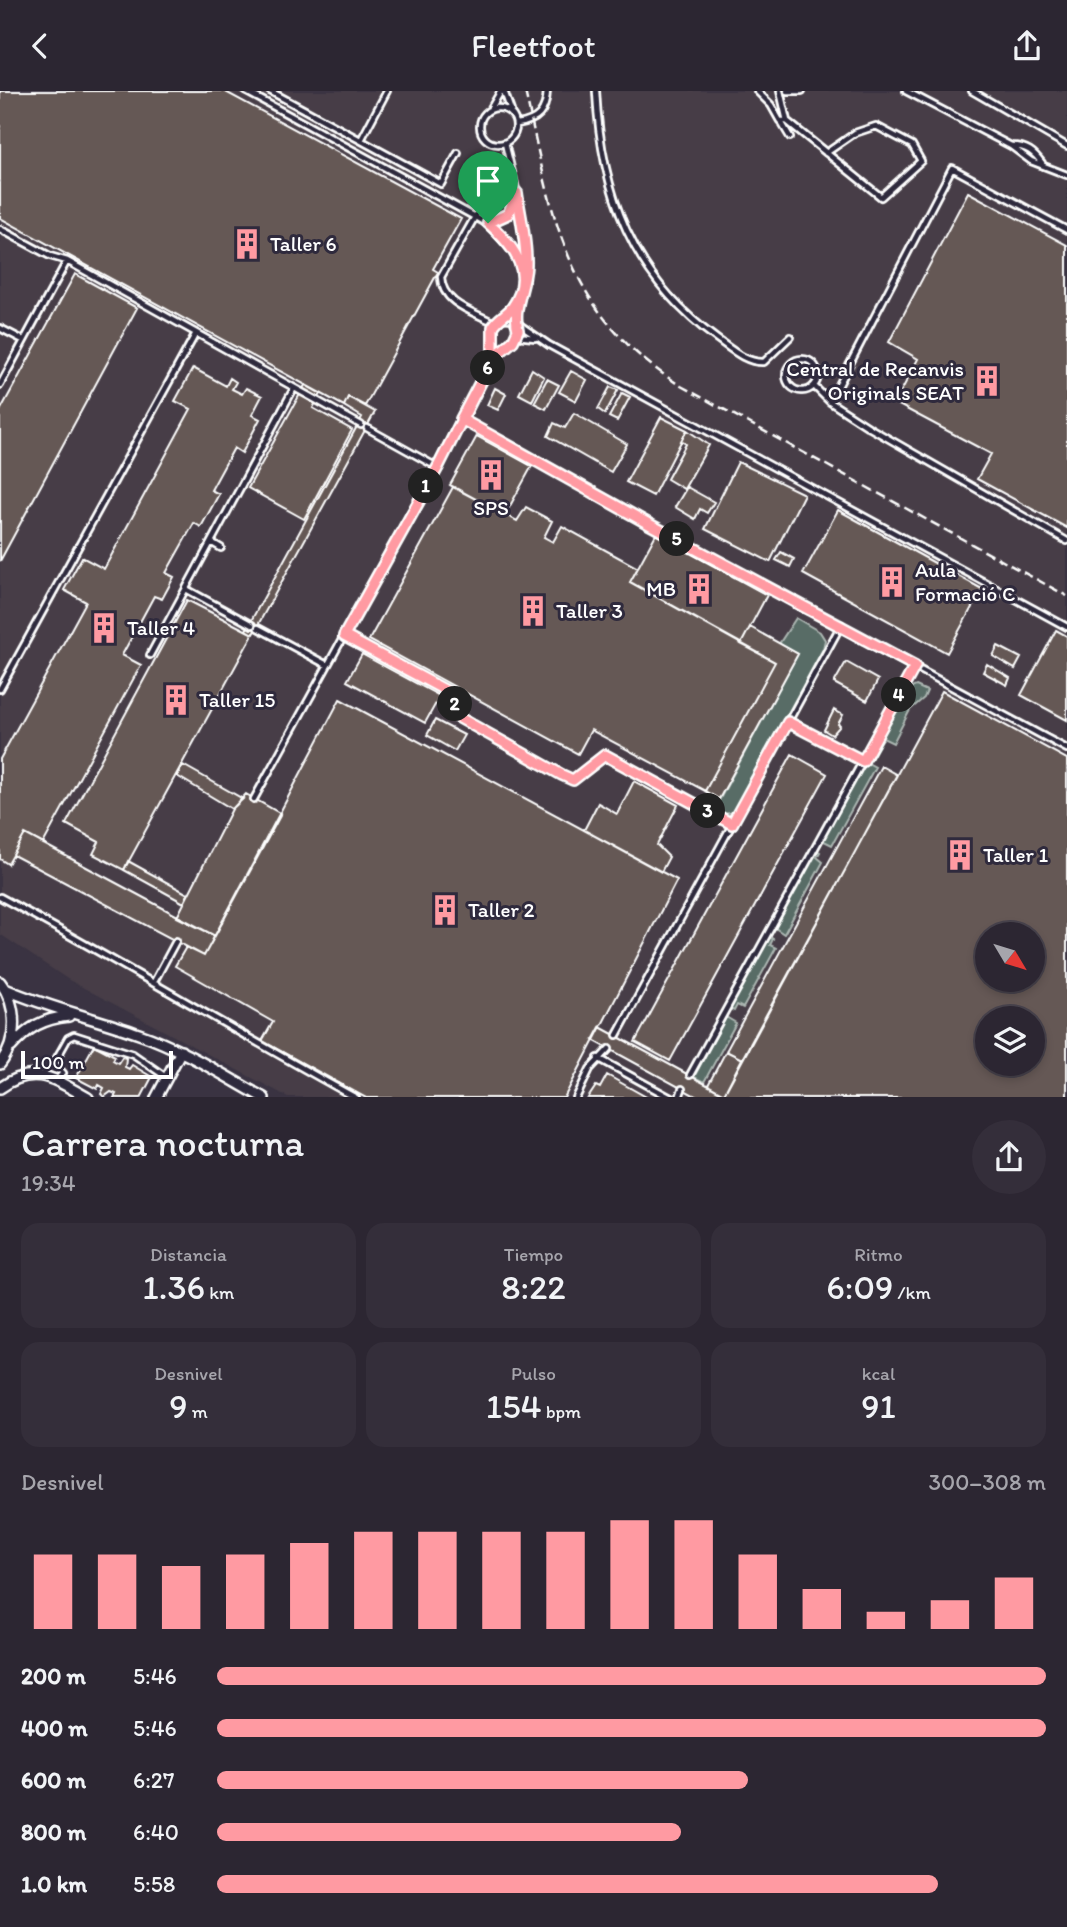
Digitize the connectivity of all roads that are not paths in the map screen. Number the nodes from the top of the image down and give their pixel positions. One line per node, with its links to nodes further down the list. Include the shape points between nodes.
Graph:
1 (245, 91): 26 (lane)
2 (270, 91): 19 (lane)
3 (387, 91): 19 (lane)
4 (502, 91): 13 (lane); 14 (lane)
5 (547, 91): 17 (lane, via 541,115)
6 (596, 91): 40 (lane, via 600,150 616,208 644,264 671,297 740,355 764,362)
7 (757, 91): 15 (lane)
8 (780, 91): 16 (lane)
9 (787, 91): 10 (lane)
10 (802, 91)
11 (906, 91): 24 (lane)
12 (972, 91): 21 (lane)
13 (489, 110): 14 (lane); 20 (lane, via 481,119 481,131 488,141)
14 (511, 112): 17 (lane)
15 (780, 121): 16 (lane); 18 (lane)
16 (787, 121): 23 (lane)
17 (517, 124): 20 (lane)
18 (790, 137)
19 (361, 140): 22 (lane, via 441,184)
20 (505, 143): 25 (lane)
21 (1067, 146)
22 (458, 153)
23 (826, 153): 23 (lane, via 881,197 921,161 912,145 876,126 855,133)
24 (1067, 175)
25 (517, 193): 27 (lane, via 508,214); 31 (lane)
26 (476, 215): 27 (lane); 34 (lane, via 442,277 442,287 452,301)
27 (488, 223): 31 (lane, via 513,251)
28 (0, 229): 30 (lane)
29 (1067, 230): 48 (lane, via 952,168)
30 (67, 261): 37 (lane); 42 (lane)
31 (525, 277): 32 (lane)
32 (519, 296): 33 (lane); 35 (lane)
33 (502, 318): 34 (lane); 35 (lane)
34 (495, 323): 39 (lane)
35 (516, 324): 38 (lane); 41 (lane)
36 (0, 328): 42 (lane)
37 (196, 333): 47 (lane); 65 (lane)
38 (517, 336): 41 (lane); 43 (lane)
39 (494, 337): 43 (lane); 44 (lane)
40 (790, 337)
41 (536, 338): 59 (lane)
42 (23, 340): 45 (lane)
43 (509, 343): 44 (lane)
44 (493, 358): 49 (lane)
45 (0, 386)
46 (814, 386): 46 (lane, via 818,375 814,364 805,359 793,361 786,372 790,385 802,391); 48 (lane)
47 (294, 388): 50 (lane); 54 (lane)
48 (830, 402): 53 (lane)
49 (461, 419): 52 (lane); 58 (lane)
50 (361, 425)
51 (368, 428): 52 (lane)
52 (438, 467): 61 (lane)
53 (1067, 541)
54 (211, 542): 55 (lane); 56 (lane)
55 (221, 548)
56 (186, 589): 57 (lane); 62 (lane)
57 (252, 625)
58 (841, 625): 64 (lane); 66 (lane)
59 (1067, 627)
60 (258, 628): 63 (lane)
61 (344, 636): 63 (lane); 70 (lane, via 452,694 458,717 573,780 605,755)
62 (150, 655)
63 (327, 665): 69 (lane)
64 (915, 666): 67 (lane); 68 (lane)
65 (0, 689)
66 (788, 722): 68 (lane); 70 (lane)
67 (1067, 749)
68 (863, 761): 82 (lane)
69 (254, 799)
70 (732, 824): 76 (lane)
71 (0, 897): 73 (lane)
72 (176, 941): 73 (lane)
73 (155, 981): 90 (lane, via 187,1005)
74 (3, 985): 75 (street); 78 (street, via 13,1012)
75 (74, 1015): 78 (street, via 44,1019 24,1032); 79 (street)
76 (617, 1035)
77 (609, 1049): 80 (lane)
78 (9, 1050): 81 (street)
79 (181, 1051): 83 (street); 89 (street)
80 (598, 1058): 91 (lane); 92 (lane)
81 (1, 1064)
82 (690, 1075)
83 (167, 1077): 84 (lane, via 133,1055 74,1035 54,1063 63,1073); 88 (street)
84 (57, 1080): 85 (street, via 34,1073 17,1076); 87 (street)
85 (0, 1088)
86 (682, 1089): 93 (lane)
87 (88, 1097)
88 (156, 1097)
89 (264, 1097)
90 (356, 1097)
91 (576, 1097)
92 (671, 1097)
93 (679, 1097)

